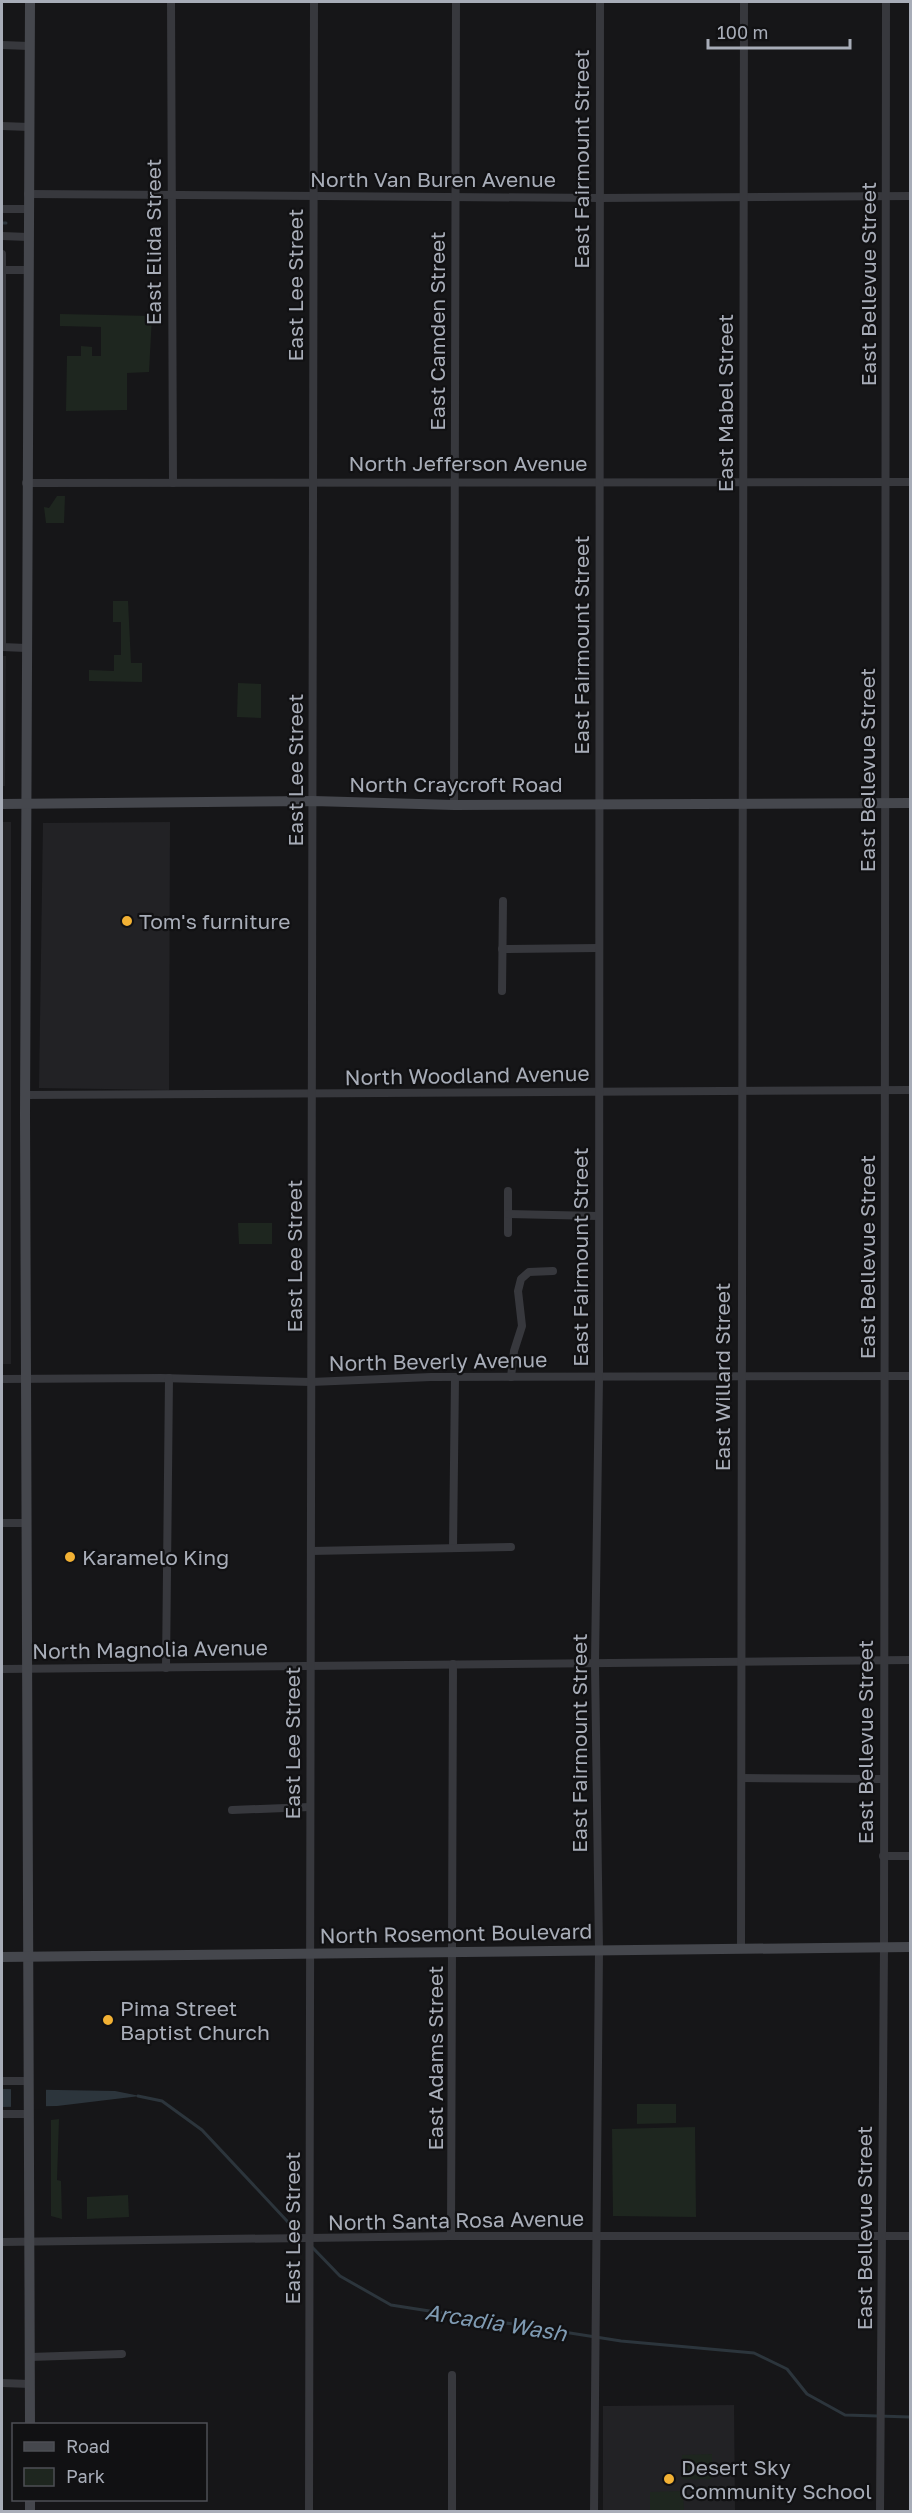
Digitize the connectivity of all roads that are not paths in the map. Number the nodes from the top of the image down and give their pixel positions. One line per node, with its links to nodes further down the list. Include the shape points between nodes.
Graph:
1 (30, 2): 9 (street)
2 (171, 2): 13 (street, East Elida Street)
3 (314, 2): 17 (street, East Lee Street)
4 (456, 2): 14 (street, East Camden Street)
5 (600, 2): 19 (street, East Fairmount Street)
6 (744, 2): 18 (street, East Mabel Street)
7 (886, 2): 15 (street, East Bellevue Street)
8 (2, 45): 9 (street)
9 (29, 46): 11 (street)
10 (2, 126): 11 (street)
11 (29, 127): 12 (street)
12 (28, 194): 13 (street, North Van Buren Avenue); 21 (street)
13 (170, 194): 17 (street, North Van Buren Avenue); 33 (street, East Elida Street)
14 (454, 196): 17 (street, North Van Buren Avenue); 19 (street, North Van Buren Avenue); 28 (street, East Camden Street)
15 (886, 196): 16 (street, North Van Buren Avenue); 18 (street, North Van Buren Avenue); 30 (street, East Bellevue Street)
16 (910, 196)
17 (312, 197): 27 (street, East Lee Street)
18 (744, 197): 19 (street, North Van Buren Avenue); 34 (street, East Mabel Street)
19 (599, 198): 29 (street, East Fairmount Street)
20 (2, 209): 21 (street)
21 (28, 209): 23 (street)
22 (2, 236): 23 (street)
23 (28, 237): 26 (street)
24 (2, 254): 25 (street)
25 (2, 270): 26 (street); 35 (street, via 2,647)
26 (28, 270): 32 (street)
27 (313, 481): 28 (street, North Jefferson Avenue); 33 (street, North Jefferson Avenue); 36 (street, East Lee Street)
28 (455, 481): 29 (street, North Jefferson Avenue); 42 (street, East Camden Street)
29 (599, 481): 34 (street, North Jefferson Avenue); 40 (street, East Fairmount Street)
30 (886, 481): 31 (street, North Jefferson Avenue); 34 (street, North Jefferson Avenue); 37 (street, East Bellevue Street)
31 (910, 482)
32 (26, 483): 33 (street, North Jefferson Avenue); 35 (street)
33 (173, 483)
34 (743, 483): 43 (street, East Mabel Street)
35 (26, 648): 41 (street)
36 (313, 801): 41 (street, North Craycroft Road); 42 (street, North Craycroft Road); 53 (street, East Lee Street)
37 (885, 803): 38 (street, North Craycroft Road); 43 (street, North Craycroft Road); 49 (street, East Bellevue Street)
38 (910, 803)
39 (2, 804): 41 (street, North Craycroft Road)
40 (599, 804): 42 (street, North Craycroft Road); 43 (street, North Craycroft Road); 45 (street, East Fairmount Street)
41 (26, 805): 52 (street)
42 (454, 805)
43 (742, 805): 51 (street, East Willard Street)
44 (503, 902): 46 (street)
45 (598, 948): 46 (street); 48 (street, East Fairmount Street)
46 (502, 949): 47 (street)
47 (502, 991)
48 (597, 1090): 51 (street, North Woodland Avenue); 53 (street, North Woodland Avenue); 56 (street, East Fairmount Street)
49 (885, 1090): 50 (street, North Woodland Avenue); 51 (street, North Woodland Avenue); 60 (street, East Bellevue Street)
50 (910, 1090)
51 (741, 1092): 59 (street, East Willard Street)
52 (25, 1095): 53 (street, North Woodland Avenue); 67 (street)
53 (313, 1095): 68 (street, East Lee Street)
54 (508, 1191): 55 (street)
55 (508, 1214): 56 (street); 57 (street)
56 (598, 1216): 65 (street, East Fairmount Street)
57 (508, 1233)
58 (553, 1271): 62 (street, via 529,1272 521,1279 518,1303 522,1326)
59 (740, 1375): 60 (street, North Beverly Avenue); 65 (street, North Beverly Avenue); 77 (street, East Willard Street)
60 (885, 1376): 61 (street, North Beverly Avenue); 74 (street, East Bellevue Street)
61 (910, 1376)
62 (511, 1377): 64 (street, North Beverly Avenue); 65 (street, North Beverly Avenue)
63 (169, 1378): 67 (street, North Beverly Avenue); 68 (street, North Beverly Avenue); 80 (street)
64 (455, 1378): 68 (street, North Beverly Avenue); 72 (street)
65 (599, 1378): 76 (street, East Fairmount Street)
66 (2, 1379): 67 (street, North Beverly Avenue)
67 (25, 1379): 70 (street)
68 (311, 1382): 73 (street, East Lee Street)
69 (2, 1523): 70 (street)
70 (27, 1523): 82 (street)
71 (511, 1547): 72 (street)
72 (453, 1548): 73 (street)
73 (311, 1551): 79 (street, East Lee Street)
74 (883, 1660): 75 (street, North Magnolia Avenue); 77 (street, North Magnolia Avenue); 84 (street, East Bellevue Street)
75 (910, 1660)
76 (596, 1663): 77 (street, North Magnolia Avenue); 78 (street, North Magnolia Avenue); 92 (street, East Fairmount Street)
77 (740, 1663): 83 (street, East Willard Street)
78 (453, 1664): 79 (street, North Magnolia Avenue); 93 (street, East Adams Street)
79 (310, 1665): 80 (street, North Magnolia Avenue); 85 (street, East Lee Street)
80 (166, 1668): 82 (street, North Magnolia Avenue)
81 (2, 1669): 82 (street, North Magnolia Avenue)
82 (27, 1669): 96 (street)
83 (742, 1778): 84 (street); 91 (street, East Willard Street)
84 (882, 1779): 87 (street, East Bellevue Street)
85 (310, 1807): 86 (street); 94 (street, East Lee Street)
86 (232, 1810)
87 (883, 1856): 88 (street); 89 (street, East Bellevue Street)
88 (910, 1856)
89 (884, 1947): 90 (street, North Rosemont Boulevard); 91 (street, North Rosemont Boulevard); 103 (street, East Bellevue Street)
90 (910, 1947)
91 (741, 1949): 92 (street, North Rosemont Boulevard)
92 (599, 1950): 93 (street, North Rosemont Boulevard); 102 (street, East Fairmount Street)
93 (454, 1952): 94 (street, North Rosemont Boulevard); 101 (street, East Adams Street)
94 (312, 1954): 96 (street, North Rosemont Boulevard); 105 (street, East Lee Street)
95 (2, 1957): 96 (street, North Rosemont Boulevard)
96 (27, 1957): 98 (street)
97 (2, 2081): 98 (street)
98 (28, 2083): 99 (street)
99 (28, 2110): 100 (street); 107 (street)
100 (2, 2114)
101 (451, 2236): 102 (street, North Santa Rosa Avenue); 105 (street, North Santa Rosa Avenue)
102 (597, 2236): 103 (street, North Santa Rosa Avenue); 116 (street, East Fairmount Street)
103 (881, 2236): 104 (street, North Santa Rosa Avenue); 117 (street, East Bellevue Street)
104 (910, 2236)
105 (310, 2240): 107 (street, North Santa Rosa Avenue); 114 (street, East Lee Street)
106 (2, 2242): 107 (street, North Santa Rosa Avenue)
107 (29, 2242): 109 (street)
108 (123, 2354): 109 (street)
109 (30, 2357): 112 (street)
110 (452, 2374): 115 (street)
111 (2, 2384): 112 (street)
112 (30, 2384): 113 (street)
113 (30, 2423)
114 (309, 2511)
115 (452, 2511)
116 (594, 2511)
117 (880, 2511)

